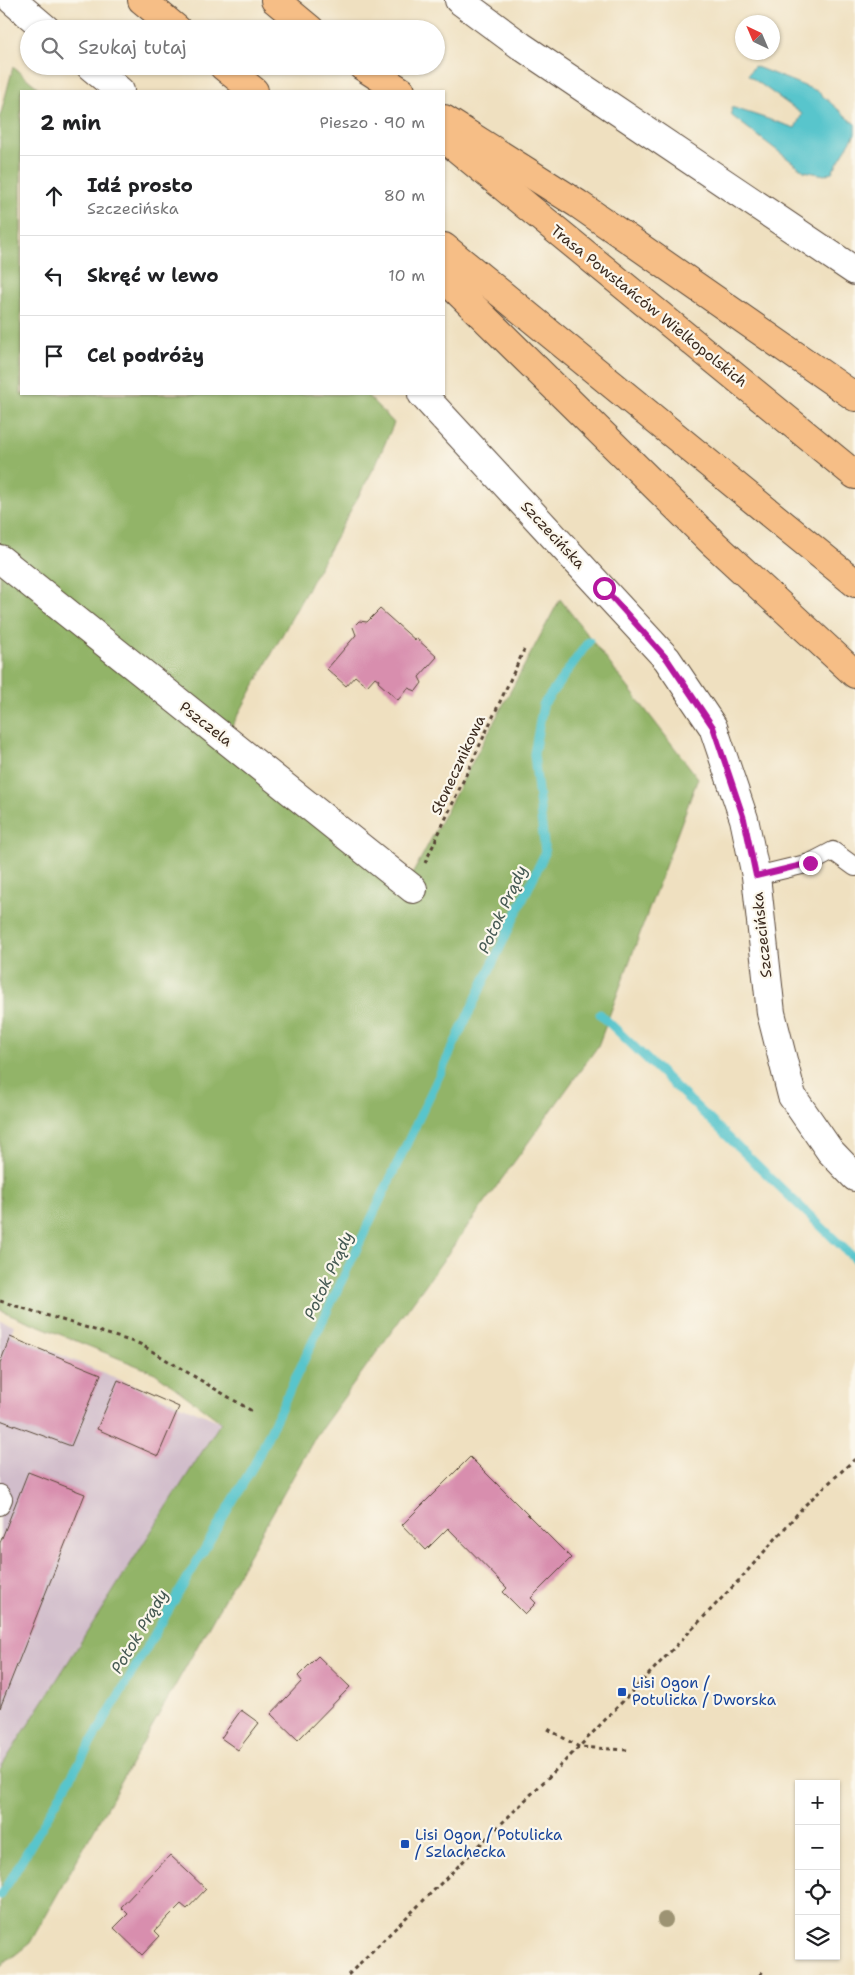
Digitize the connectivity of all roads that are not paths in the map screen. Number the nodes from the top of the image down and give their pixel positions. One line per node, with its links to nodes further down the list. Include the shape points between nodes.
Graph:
1 (12, 0): 5 (street)
2 (142, 0): 6 (highway)
3 (275, 0): 7 (highway)
4 (459, 0): 19 (street, via 521,46)
5 (35, 20)
6 (166, 20)
7 (299, 20)
8 (101, 75): 12 (street)
9 (234, 75): 13 (highway)
10 (367, 75): 14 (highway)
11 (376, 75): 15 (highway)
12 (119, 90)
13 (253, 90)
14 (386, 90)
15 (399, 90)
16 (445, 120): 22 (highway, via 578,204)
17 (445, 139): 23 (highway, Trasa Powstańców Wielkopolskich)
18 (445, 248): 25 (highway)
19 (855, 271)
20 (445, 279): 26 (highway, via 714,543)
21 (423, 395): 28 (street, Szczecińska, via 667,659 713,727 744,819)
22 (855, 397)
23 (855, 474)
24 (0, 559): 29 (street, Pszczela)
25 (855, 582)
26 (855, 674)
27 (855, 867): 28 (lane, via 834,851 810,863)
28 (756, 876): 30 (street, Szczecińska, via 771,1013 792,1096 830,1152)
29 (413, 889)
30 (855, 1177)
31 (0, 1494): 32 (lane, via 3,1499)
32 (0, 1506)

